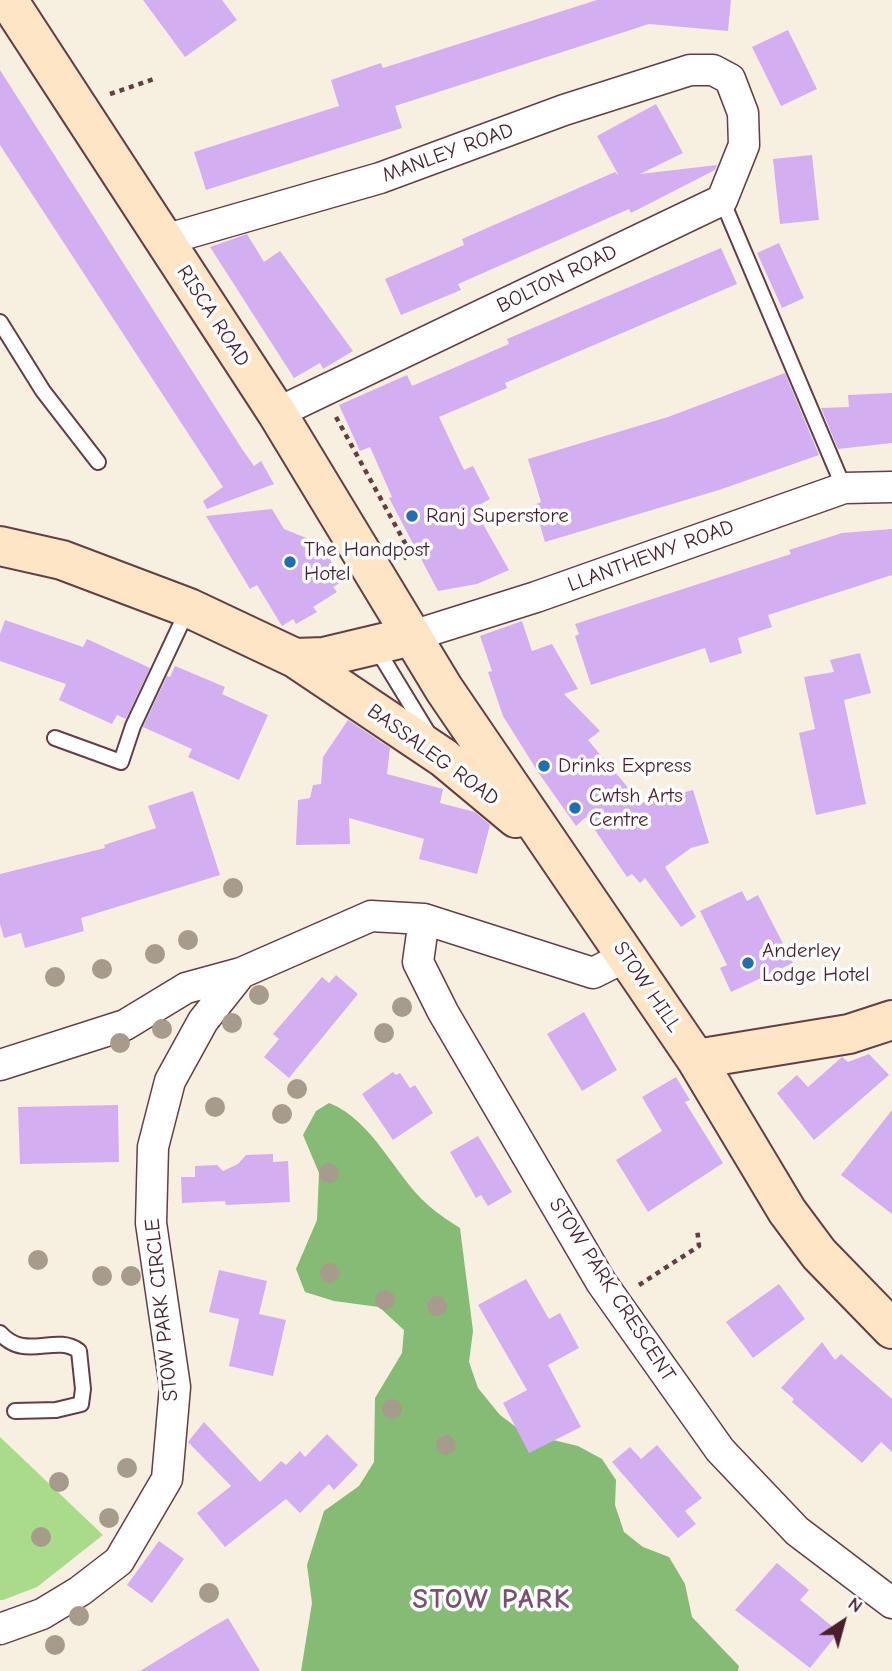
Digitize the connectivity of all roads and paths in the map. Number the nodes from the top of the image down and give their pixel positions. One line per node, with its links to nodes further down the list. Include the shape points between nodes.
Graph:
1 (8, 0): 5 (main road, RISCA ROAD)
2 (154, 79): 3 (path)
3 (109, 94)
4 (722, 200): 5 (street, MANLEY ROAD, via 744,145 743,113 730,79 713,70 690,70 564,110 380,178); 7 (street, BOLTON ROAD); 11 (lane)
5 (164, 240): 8 (main road, RISCA ROAD)
6 (0, 322): 9 (lane, via 43,391)
7 (321, 393): 8 (street, BOLTON ROAD); 13 (path, via 411,554)
8 (277, 413): 15 (main road, RISCA ROAD)
9 (98, 462)
10 (892, 487): 11 (street, LLANTHEWY ROAD)
11 (844, 488): 15 (street, LLANTHEWY ROAD)
12 (0, 546): 14 (main road, BASSALEG ROAD, via 62,560)
13 (398, 561)
14 (189, 608): 17 (main road, BASSALEG ROAD); 18 (lane, via 121,762)
15 (412, 636): 16 (main road, BASSALEG ROAD); 20 (main road, STOW HILL)
16 (375, 646): 17 (main road, BASSALEG ROAD); 19 (lane)
17 (295, 658): 19 (main road, BASSALEG ROAD)
18 (55, 738)
19 (444, 758): 20 (main road, BASSALEG ROAD, via 514,816)
20 (585, 898): 22 (main road, STOW HILL)
21 (424, 919): 22 (street, STOW PARK CIRCLE, via 593,973); 23 (street, STOW PARK CIRCLE, via 371,916); 28 (street, STOW PARK CRESCENT, via 418,962)
22 (627, 956): 25 (main road, STOW HILL)
23 (241, 973): 26 (street, STOW PARK CIRCLE, via 186,988 125,1025); 33 (street, STOW PARK CIRCLE, via 203,1021 170,1081 153,1147 151,1223 175,1387 167,1479 119,1561 41,1614)
24 (892, 1020): 25 (main road, via 849,1034)
25 (695, 1059): 29 (main road, STOW HILL, via 787,1211 819,1254)
26 (0, 1065)
27 (697, 1228): 28 (path, via 699,1246)
28 (614, 1300): 32 (street, STOW PARK CRESCENT, via 720,1450 797,1531)
29 (892, 1329)
30 (0, 1333): 31 (lane, via 18,1346 67,1345 79,1351 80,1404)
31 (15, 1411)
32 (892, 1603)
33 (0, 1629)

